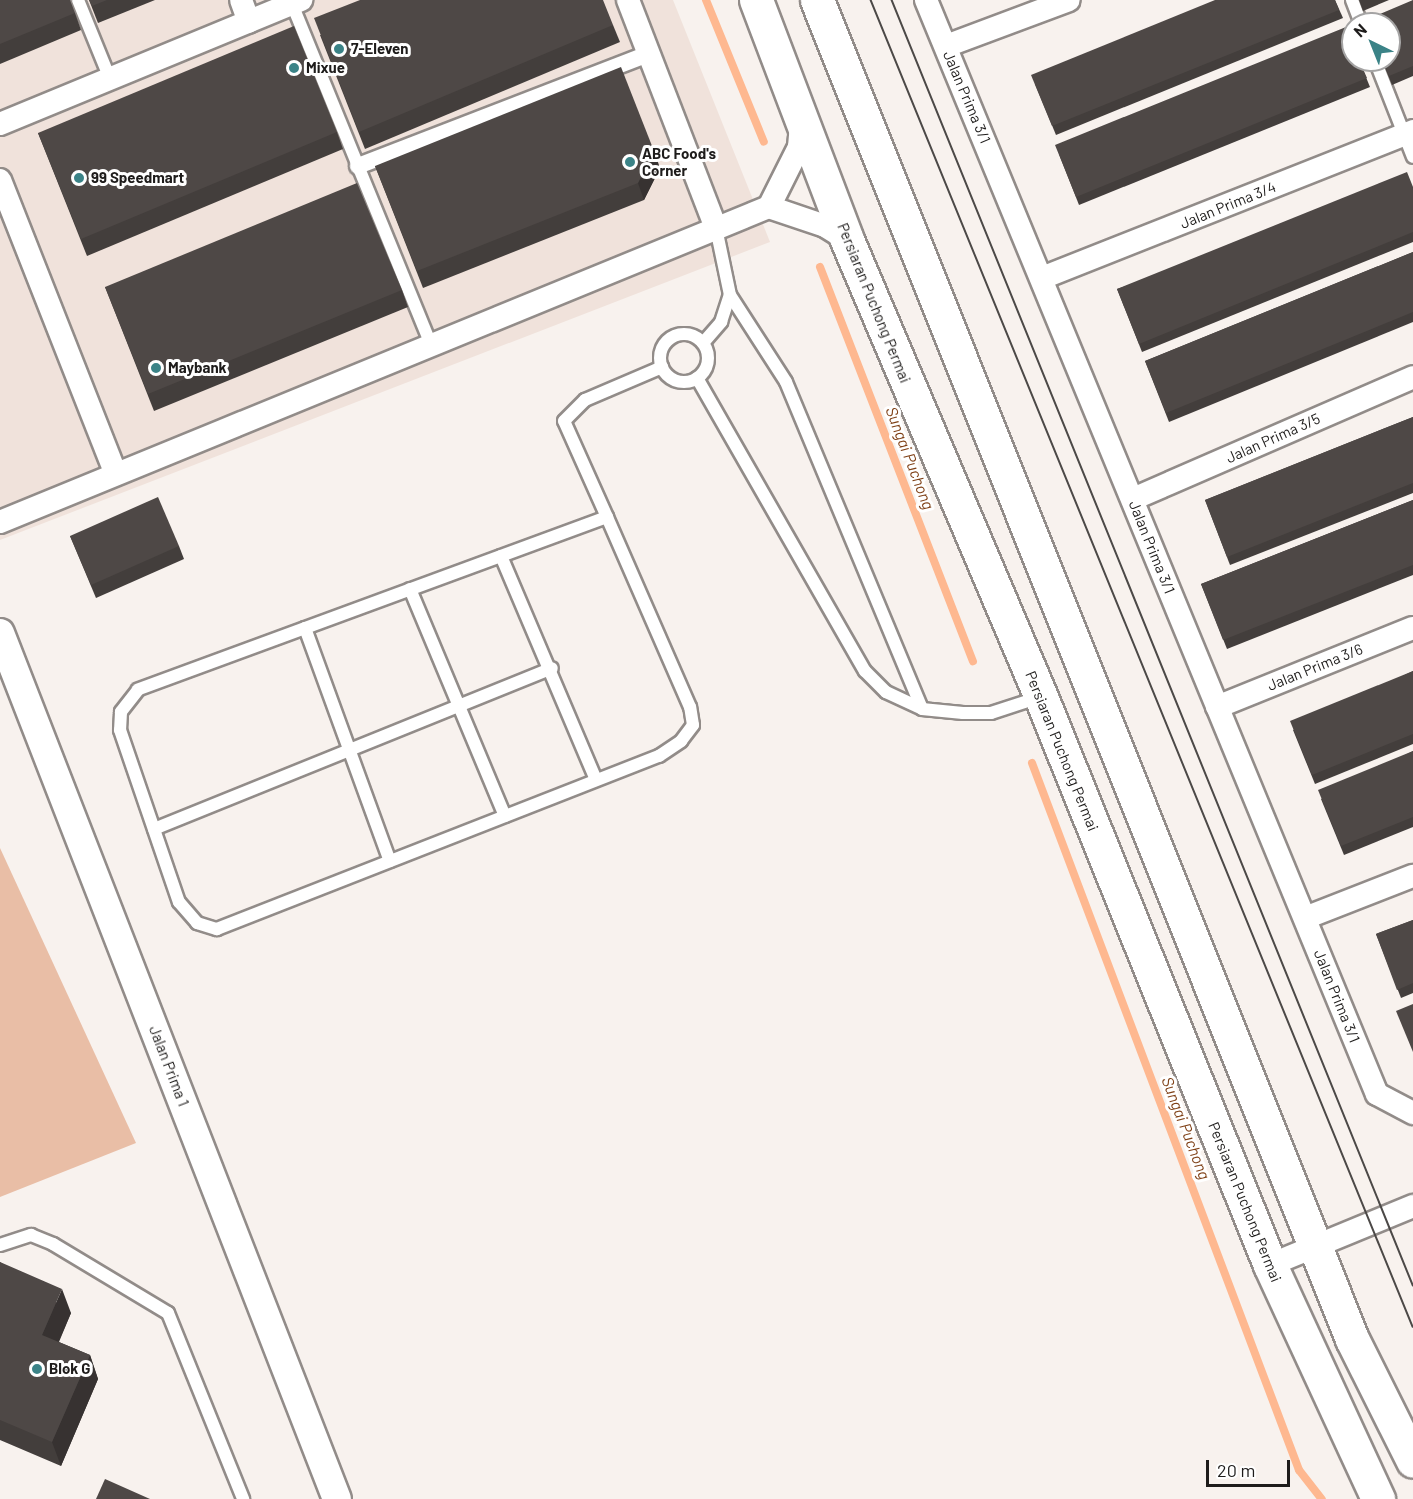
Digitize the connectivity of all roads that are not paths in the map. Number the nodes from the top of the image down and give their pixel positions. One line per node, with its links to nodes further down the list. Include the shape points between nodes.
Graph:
1 (78, 0): 13 (lane)
2 (241, 0): 9 (street)
3 (628, 0): 11 (street)
4 (756, 0): 14 (main road, Persiaran Puchong Permai)
5 (817, 0): 40 (main road)
6 (926, 0): 10 (street, Jalan Prima 3/1)
7 (1069, 0): 10 (street)
8 (297, 2): 9 (street); 18 (lane)
9 (249, 21): 13 (street)
10 (946, 46): 23 (street, Jalan Prima 3/1)
11 (649, 54): 18 (street); 21 (street)
12 (1380, 72): 16 (lane)
13 (110, 79): 15 (street)
14 (802, 113): 20 (street, via 799,147); 22 (main road, Persiaran Puchong Permai)
15 (0, 124)
16 (1408, 133): 17 (lane); 23 (street, Jalan Prima 3/4)
17 (1413, 157)
18 (358, 166): 26 (lane)
19 (0, 180): 30 (street)
20 (769, 207): 21 (street); 22 (street, via 825,226)
21 (717, 228): 24 (lane); 26 (street)
22 (847, 240): 41 (main road, Persiaran Puchong Permai)
23 (1042, 278): 31 (street, Jalan Prima 3/1)
24 (730, 295): 25 (lane, via 721,322); 44 (lane, via 786,382)
25 (703, 343): 27 (lane, via 691,335 676,335 664,345); 29 (lane, via 707,366)
26 (431, 345): 30 (street)
27 (662, 367): 29 (lane, via 681,382); 32 (lane, via 585,400 564,421)
28 (1413, 377): 31 (street, Jalan Prima 3/5)
29 (697, 378): 44 (lane, via 865,671 886,692)
30 (116, 474): 33 (street)
31 (1133, 499): 43 (street, Jalan Prima 3/1)
32 (607, 517): 34 (lane); 46 (lane, via 693,725 659,756)
33 (0, 522)
34 (501, 556): 35 (lane); 39 (lane)
35 (410, 589): 36 (lane); 42 (lane)
36 (305, 628): 45 (lane); 48 (lane, via 138,690 121,712 120,730)
37 (1413, 628): 43 (street, Jalan Prima 3/6)
38 (0, 633): 59 (street, Jalan Prima 1)
39 (552, 668): 42 (lane); 46 (lane)
40 (1084, 675): 41 (main road); 55 (main road)
41 (1041, 697): 44 (lane, via 991,713); 56 (main road, Persiaran Puchong Permai)
42 (456, 707): 45 (lane); 47 (lane)
43 (1216, 707): 51 (street, Jalan Prima 3/1)
44 (922, 709)
45 (348, 752): 48 (lane); 49 (lane)
46 (596, 780): 47 (lane)
47 (505, 816): 49 (lane)
48 (154, 829): 49 (lane, via 179,902 196,923 217,929)
49 (390, 861)
50 (1413, 876): 51 (street)
51 (1305, 918): 52 (street, Jalan Prima 3/1, via 1377,1094)
52 (1413, 1113)
53 (1413, 1206): 55 (street)
54 (0, 1245): 58 (lane, via 31,1235 53,1244 168,1313)
55 (1315, 1246): 56 (street); 57 (main road, via 1352,1339)
56 (1270, 1265): 60 (main road, Persiaran Puchong Permai)
57 (1413, 1461)
58 (243, 1499)
59 (337, 1499)
60 (1378, 1499)

